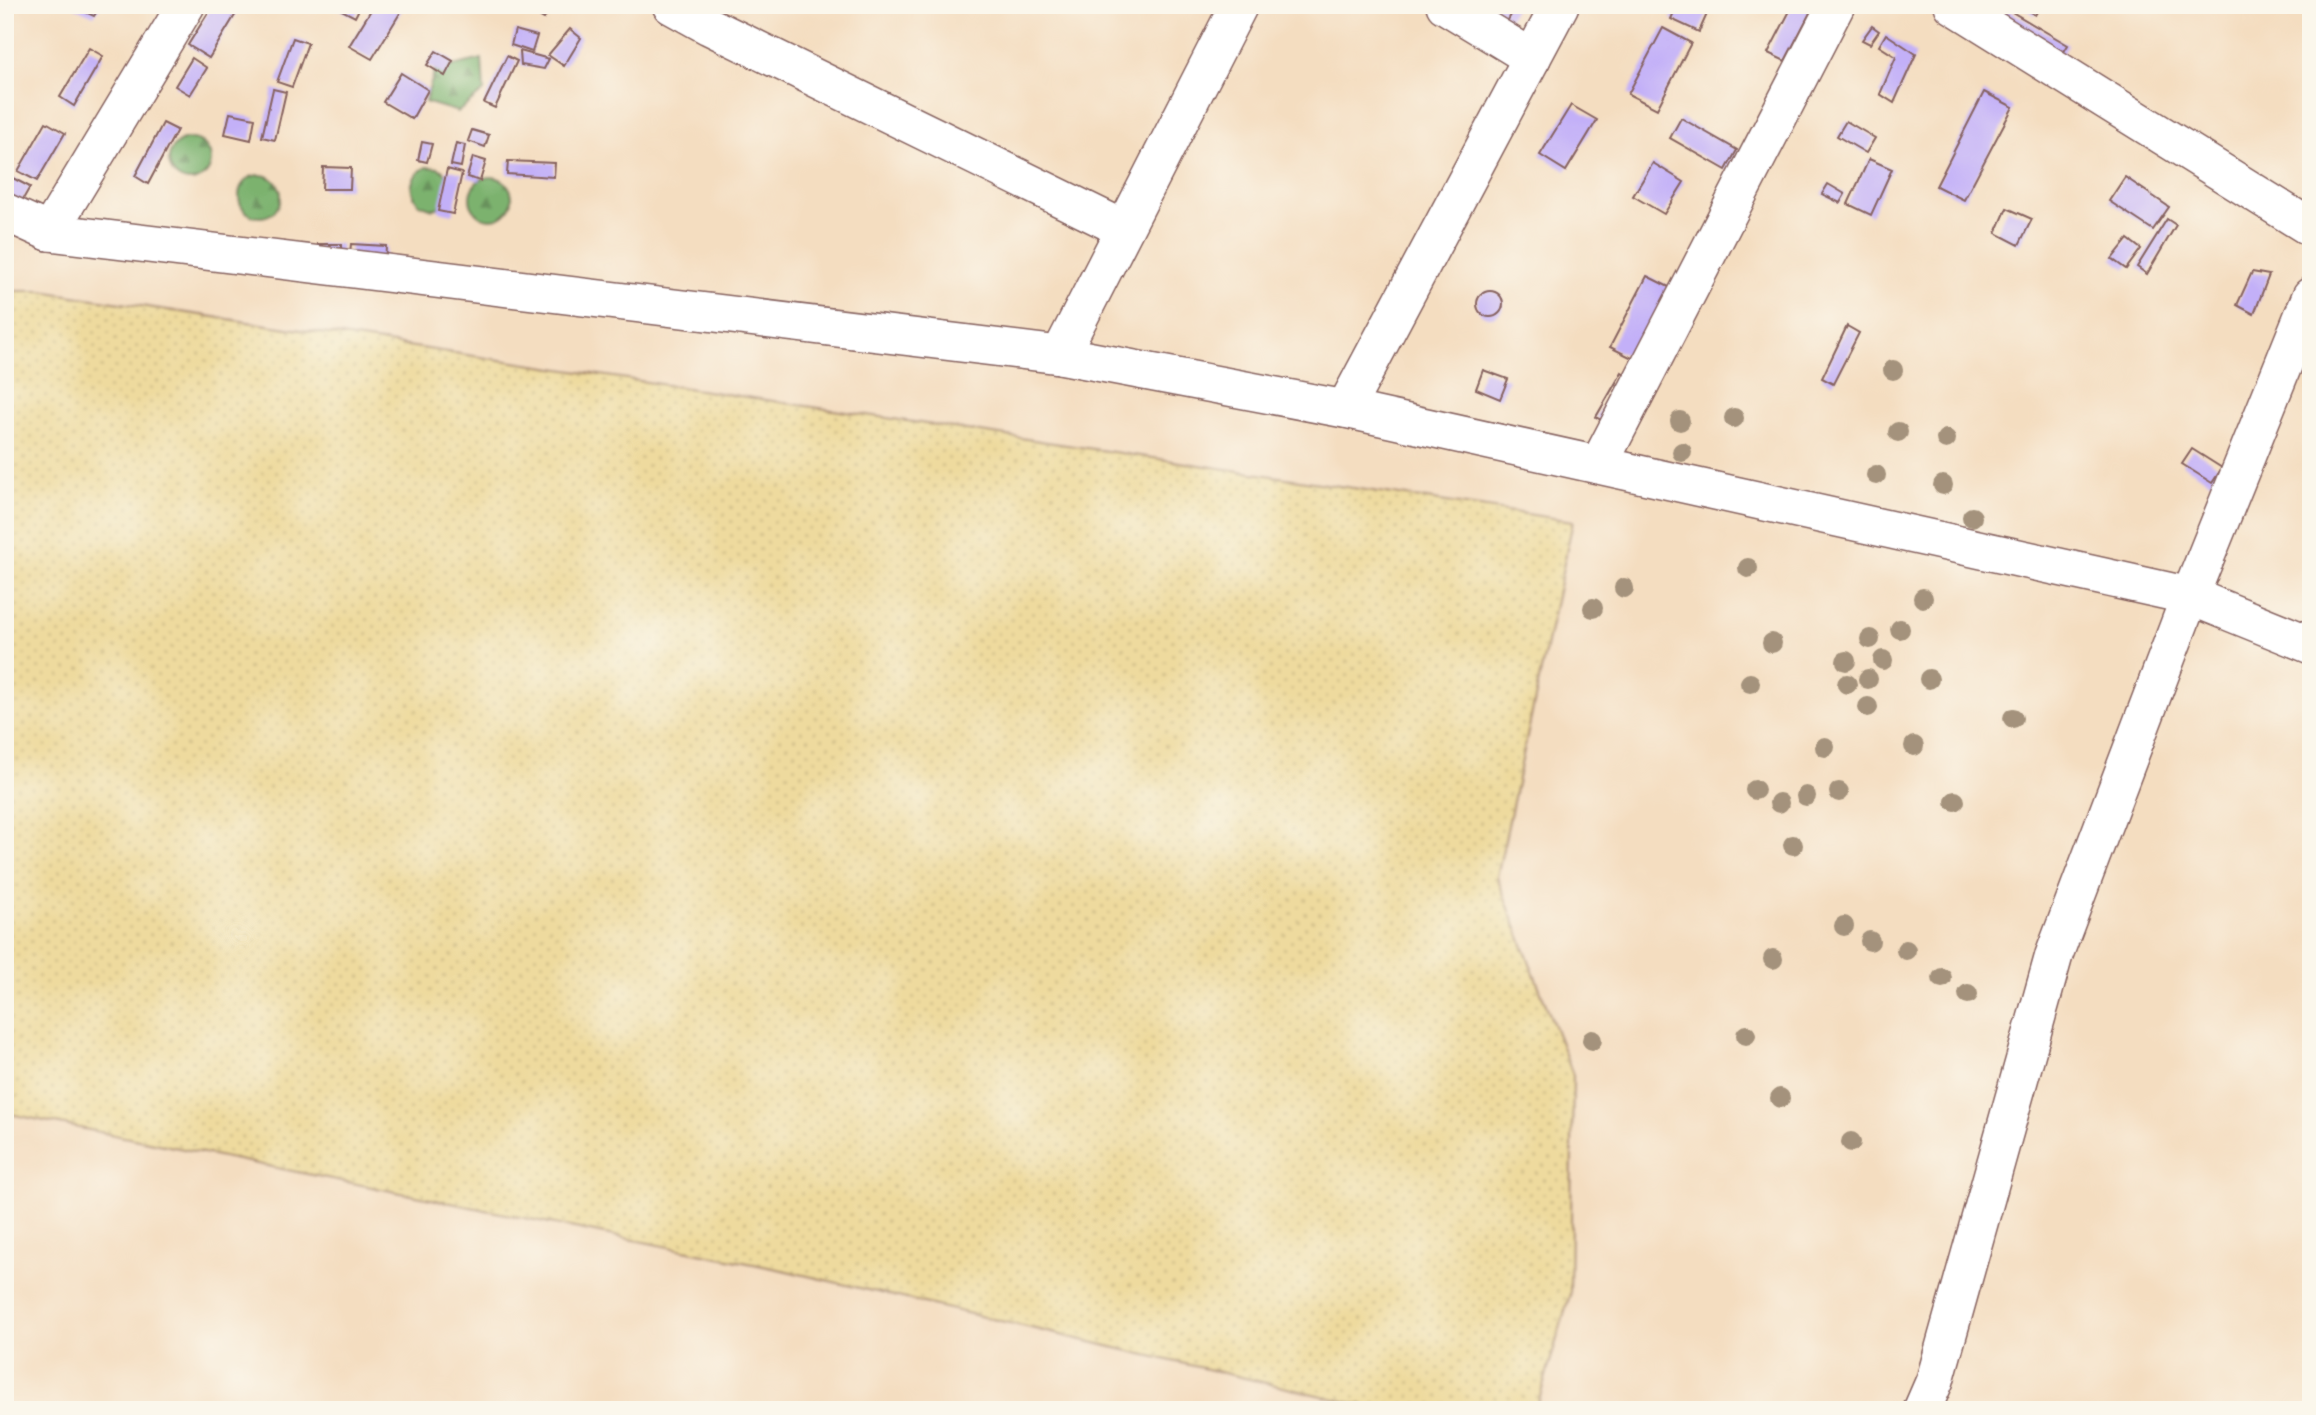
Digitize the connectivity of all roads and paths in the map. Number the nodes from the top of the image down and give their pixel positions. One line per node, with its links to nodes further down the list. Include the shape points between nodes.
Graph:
1 (186, 5): 13 (street)
2 (671, 5): 8 (street)
3 (1238, 5): 12 (street)
4 (1445, 5): 9 (street)
5 (1560, 5): 9 (street)
6 (1836, 5): 17 (street)
7 (1953, 5): 11 (street)
8 (714, 16): 12 (street)
9 (1532, 58): 16 (street)
10 (5, 212): 13 (street)
11 (2311, 228)
12 (1124, 229): 15 (street)
13 (49, 232): 15 (street)
14 (2311, 296): 18 (street)
15 (1060, 355): 16 (street)
16 (1345, 409): 17 (street)
17 (1599, 464): 18 (street)
18 (2190, 596): 19 (street); 20 (street, via 2054,956 1935,1380)
19 (2311, 645)
20 (1922, 1410)

